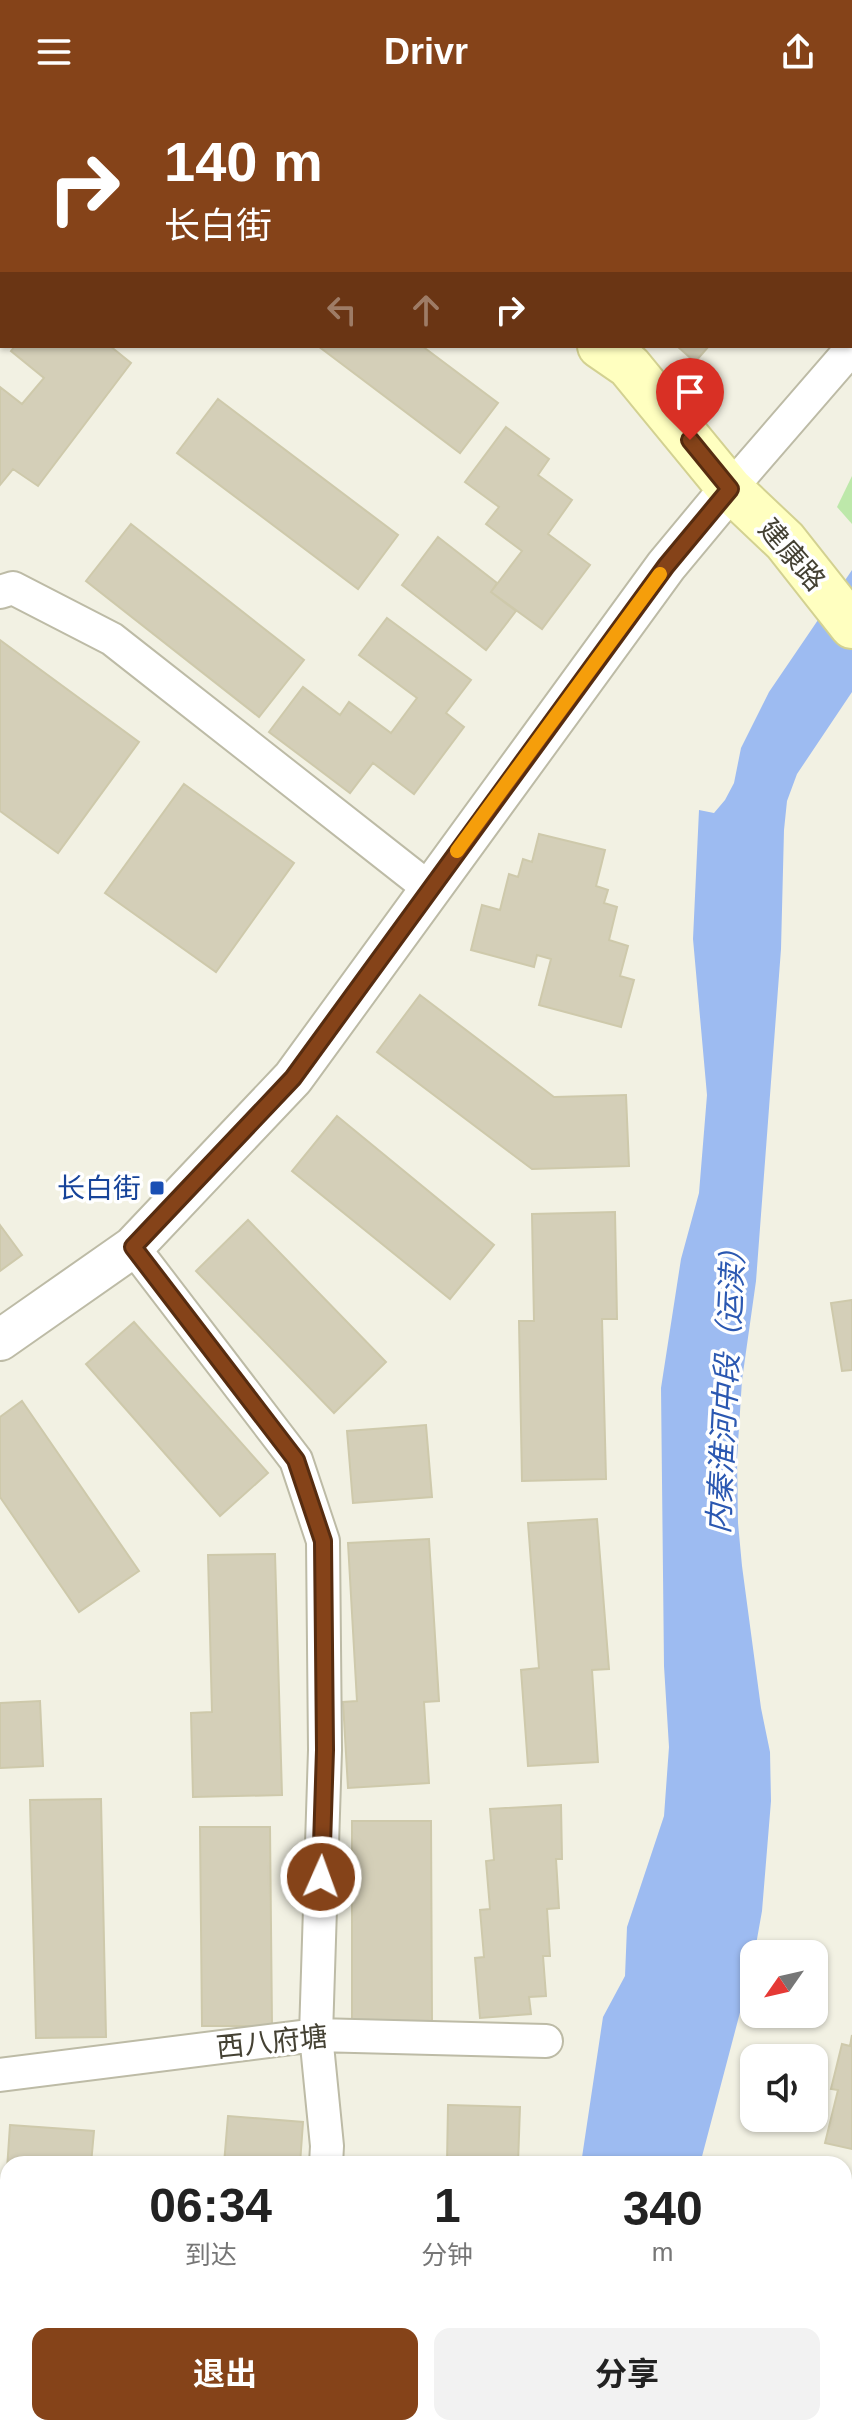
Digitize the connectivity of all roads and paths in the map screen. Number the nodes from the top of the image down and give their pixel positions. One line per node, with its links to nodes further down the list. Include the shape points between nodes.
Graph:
1 (603, 348): 3 (main road, 建康路, via 629,366)
2 (852, 348): 3 (street)
3 (730, 489): 5 (main road, 建康路, via 785,541); 6 (street, via 666,566)
4 (0, 592): 6 (street, via 13,588 112,639)
5 (852, 626)
6 (430, 889): 7 (street, via 293,1078)
7 (133, 1247): 8 (street); 9 (street, via 296,1460 323,1541 325,1750)
8 (0, 1340)
9 (316, 2035): 10 (street, 西八府塘); 11 (street, 西八府塘); 12 (street)
10 (546, 2041)
11 (0, 2075)
12 (326, 2156)

